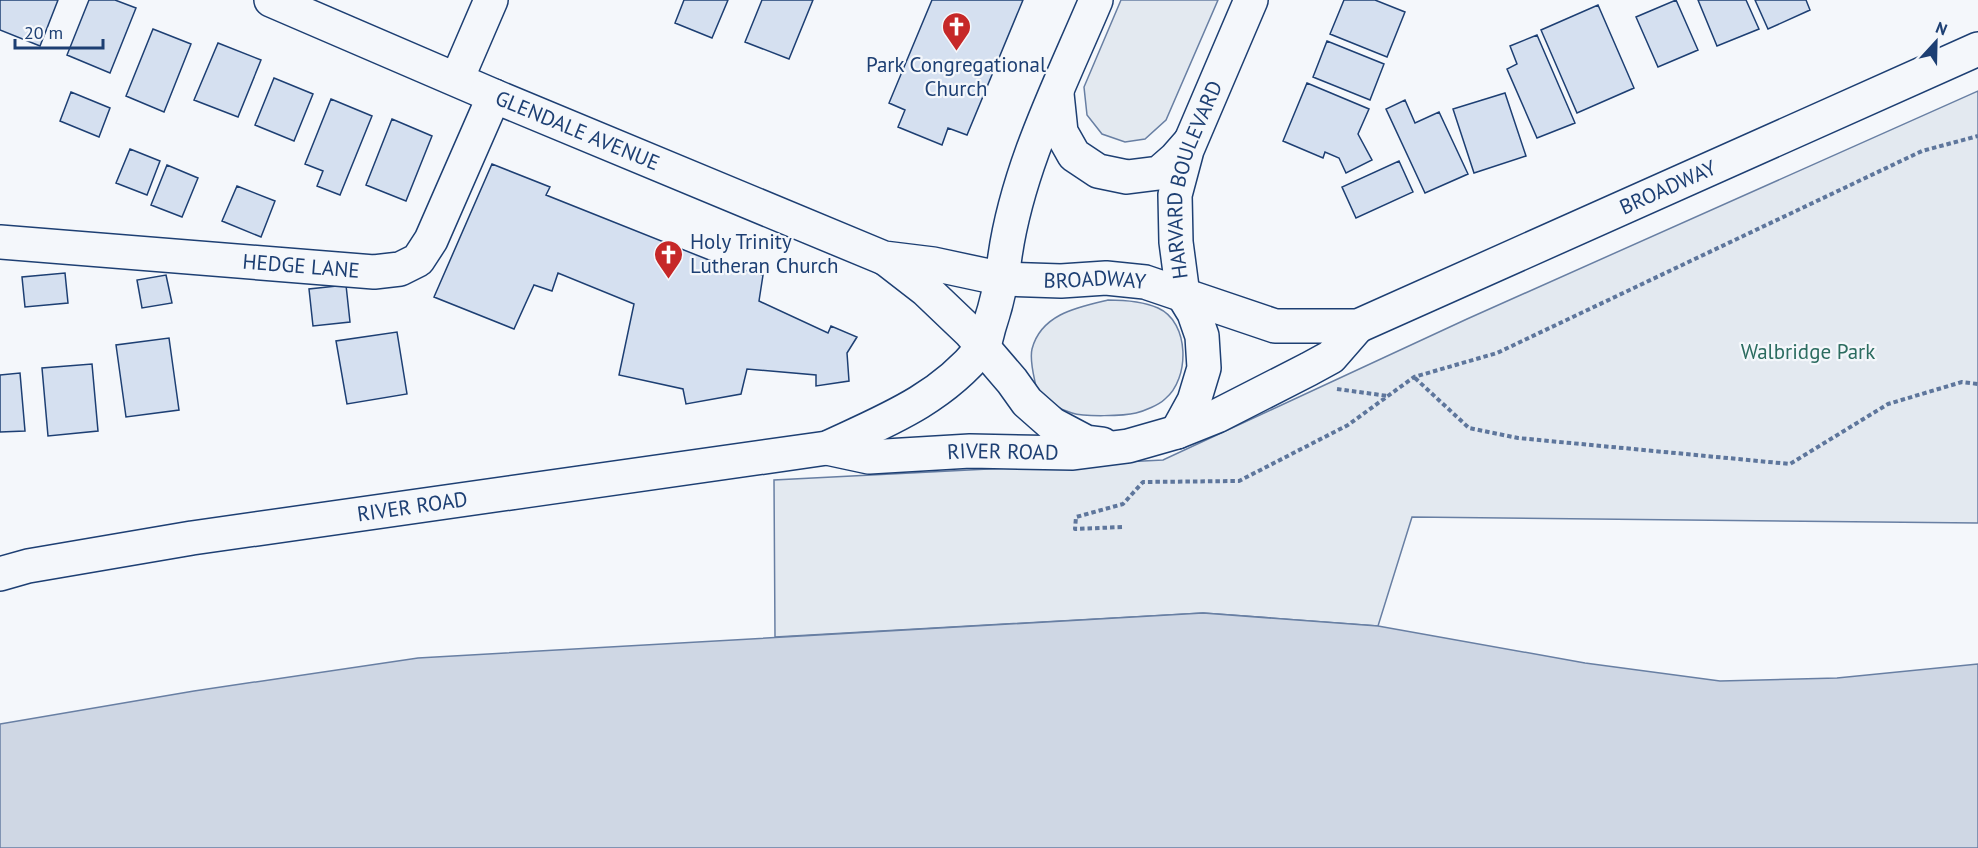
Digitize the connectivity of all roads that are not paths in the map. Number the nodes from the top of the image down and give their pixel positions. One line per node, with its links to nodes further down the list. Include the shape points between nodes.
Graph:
1 (271, 0): 6 (street, GLENDALE AVENUE)
2 (491, 0): 6 (street)
3 (1096, 0): 7 (street)
4 (1251, 0): 9 (street, HARVARD BOULEVARD)
5 (1978, 49): 14 (street, BROADWAY)
6 (457, 79): 8 (street, GLENDALE AVENUE)
7 (1057, 93): 9 (street, via 1061,132 1074,155 1098,171 1127,177 1159,173); 12 (street, via 1018,193)
8 (494, 96): 10 (street, HEDGE LANE, via 431,240 418,260 400,269 374,272); 11 (street, GLENDALE AVENUE)
9 (1191, 140): 13 (street, HARVARD BOULEVARD, via 1175,195 1176,242)
10 (0, 242)
11 (884, 258): 12 (street, GLENDALE AVENUE); 15 (street, GLENDALE AVENUE, via 926,290)
12 (1003, 279): 13 (street, BROADWAY, via 1106,278 1145,282); 15 (street, RIVER ROAD)
13 (1184, 295): 14 (street, BROADWAY, via 1275,326); 16 (street, HARVARD BOULEVARD, via 1202,336 1204,368 1194,401)
14 (1358, 326): 16 (street, BROADWAY, via 1331,357 1217,416)
15 (984, 346): 17 (street, GLENDALE AVENUE, via 1026,402 1052,424 1086,442); 18 (street, RIVER ROAD, via 933,395 900,415)
16 (1177, 432): 17 (street, RIVER ROAD)
17 (1128, 446): 18 (street, RIVER ROAD, via 1073,453 970,451 869,457)
18 (827, 448): 19 (street, RIVER ROAD, via 192,538)
19 (0, 574)

